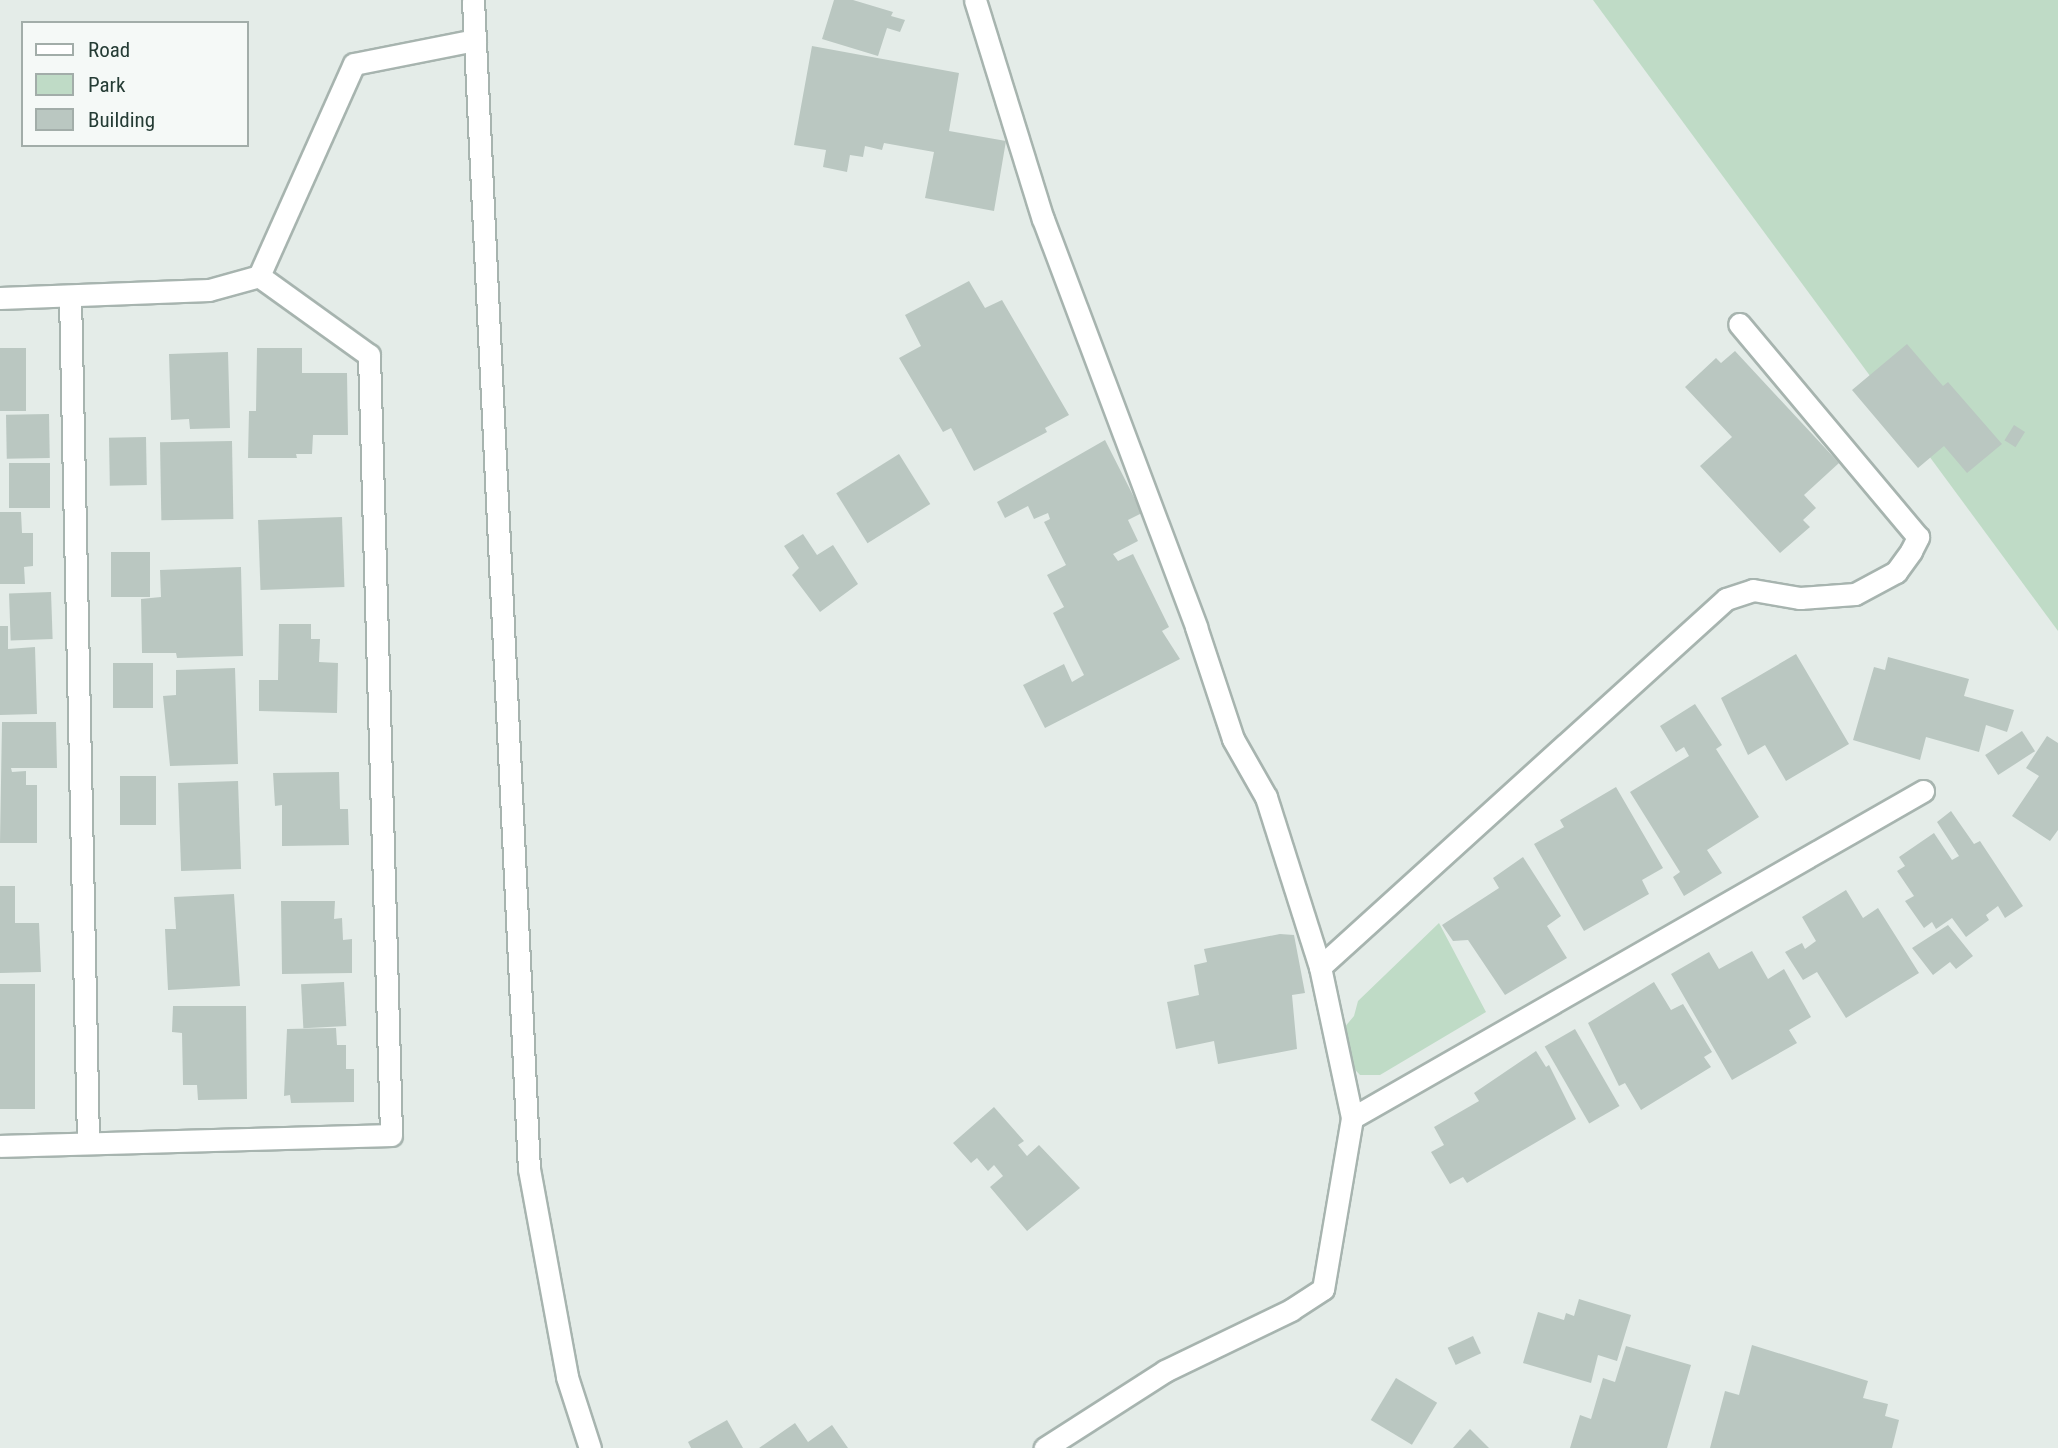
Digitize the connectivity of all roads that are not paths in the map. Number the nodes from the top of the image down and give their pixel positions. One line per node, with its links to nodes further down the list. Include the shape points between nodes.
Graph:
1 (473, 0): 3 (street)
2 (975, 0): 9 (street, via 1043,219 1196,627 1233,739 1266,797)
3 (475, 40): 4 (street, via 354,64); 13 (street, via 529,1169 567,1377)
4 (259, 276): 5 (street, via 209,290); 11 (street, via 369,355 391,1135)
5 (70, 296): 6 (street); 11 (street)
6 (0, 298)
7 (1738, 324): 9 (street, via 1918,537 1911,551 1896,572 1855,594 1800,598 1753,590 1726,599)
8 (1923, 791): 10 (street)
9 (1320, 967): 10 (street)
10 (1352, 1118): 14 (street, via 1323,1289 1291,1310 1165,1371)
11 (88, 1143): 12 (street)
12 (0, 1146)
13 (590, 1448)
14 (1045, 1448)

